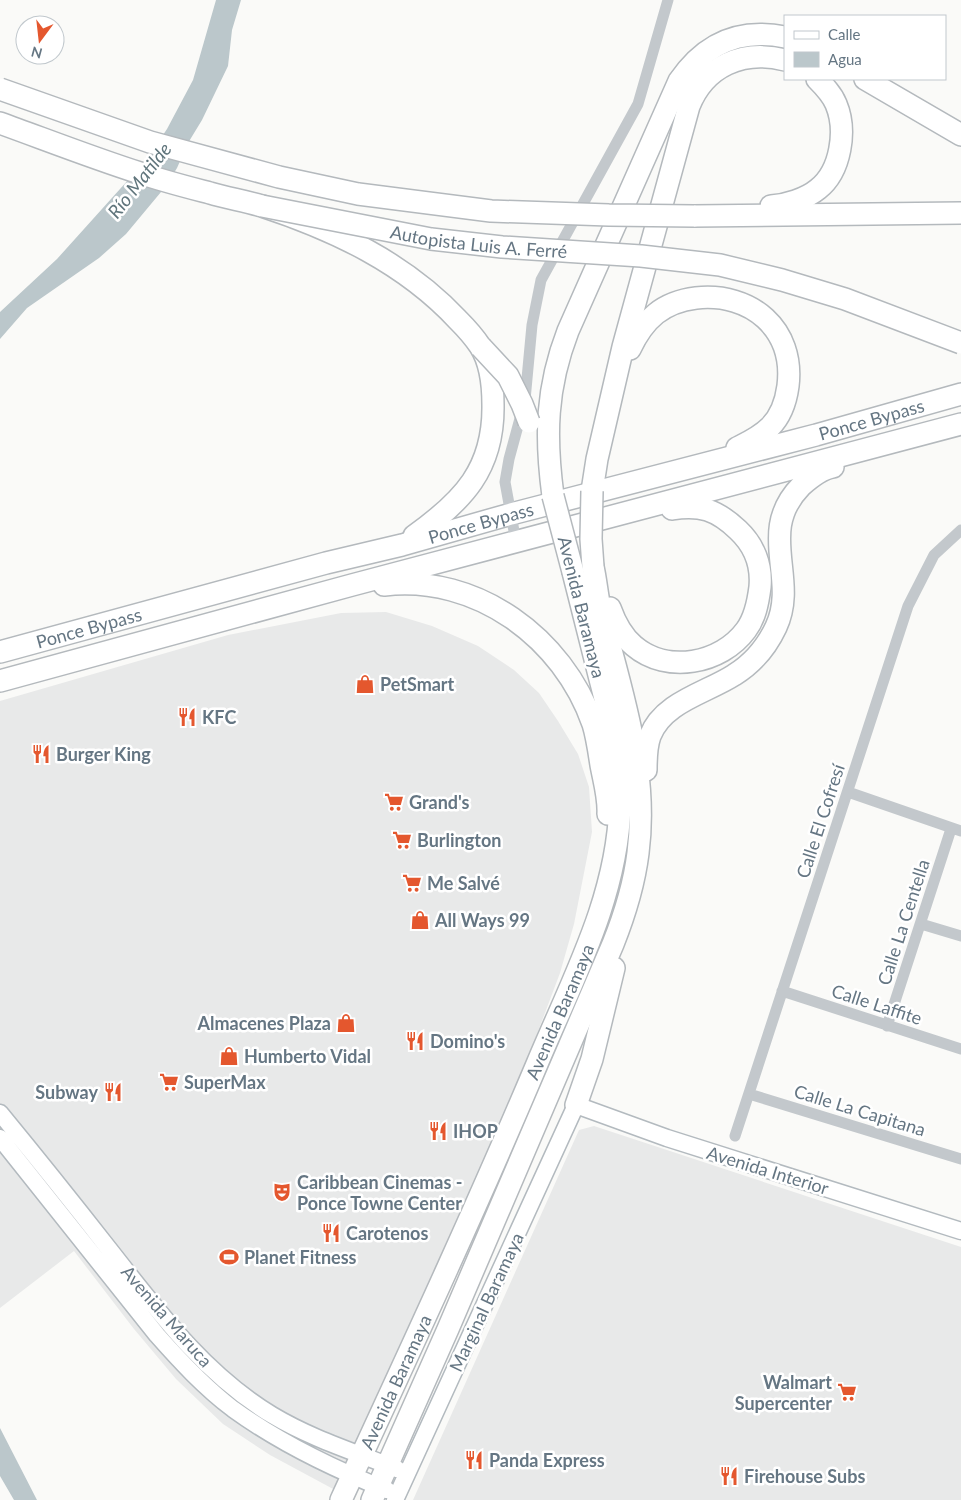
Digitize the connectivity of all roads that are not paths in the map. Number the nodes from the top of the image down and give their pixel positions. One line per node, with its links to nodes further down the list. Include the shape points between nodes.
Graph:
1 (668, 0): 21 (street, via 638,104 541,280 532,325 525,400 505,482)
2 (784, 37): 19 (highway, via 760,34 725,41 697,58 670,100 559,353 549,406 547,442)
3 (784, 60): 14 (highway, via 755,56 739,60 710,74 694,95)
4 (819, 80): 11 (highway, via 836,103 841,122 841,144 837,162 818,189 803,198 776,206)
5 (867, 80): 8 (highway)
6 (0, 89): 11 (highway, Autopista Luis A. Ferré, bridge, via 150,142 358,194 491,211)
7 (0, 123): 9 (highway, Autopista Luis A. Ferré, via 139,173)
8 (961, 135)
9 (262, 206): 12 (highway, Autopista Luis A. Ferré, bridge, via 431,239 720,265 845,299); 13 (highway, bridge, via 344,237 374,254 414,280 445,306)
10 (961, 213): 11 (highway, Autopista Luis A. Ferré)
11 (694, 216)
12 (961, 343)
13 (481, 347): 19 (highway, bridge, via 508,376 522,404); 24 (highway, via 490,374 493,414 487,451 471,485 458,501)
14 (617, 373): 18 (highway, via 644,325 668,305 682,300 731,299 769,322 778,333 789,361 784,405 770,426 752,441 721,453); 25 (highway, Avenida Baramaya, bridge, via 597,459)
15 (961, 394): 18 (highway, Ponce Bypass)
16 (961, 424): 17 (highway, Ponce Bypass, via 896,442 868,458)
17 (833, 462): 20 (highway, Ponce Bypass); 30 (highway, via 794,493 780,522 782,612 765,646 750,664 684,701 654,727 646,749)
18 (706, 464): 21 (highway, Ponce Bypass)
19 (553, 496): 25 (highway, Avenida Baramaya, bridge)
20 (629, 512): 23 (highway, Ponce Bypass); 25 (highway, via 702,508 728,520 746,537 760,568 755,614 747,630 737,641 710,657 692,662 662,660 635,647 626,638 616,624 604,587)
21 (511, 514): 23 (street); 24 (highway, Ponce Bypass)
22 (961, 530): 29 (street, Calle El Cofresí, via 934,555 908,606)
23 (516, 542): 26 (highway, Ponce Bypass)
24 (402, 545): 27 (highway, Ponce Bypass)
25 (587, 572): 30 (highway, Avenida Baramaya, via 600,606 628,714 640,790); 32 (highway, Avenida Baramaya, via 618,759 620,806)
26 (352, 584): 28 (highway, Ponce Bypass); 32 (highway, via 373,587 400,583 429,585 460,592 493,606 539,639 570,677 592,724 608,807 607,829)
27 (0, 652)
28 (0, 681)
29 (848, 792): 31 (street); 36 (street, Calle El Cofresí)
30 (640, 830): 33 (highway, Avenida Baramaya, via 636,870)
31 (956, 830): 34 (street, Calle La Centella)
32 (616, 859): 46 (highway, Avenida Baramaya, via 595,929 492,1170)
33 (624, 914): 40 (highway, via 592,1059); 47 (highway, Avenida Baramaya)
34 (921, 924): 35 (street); 37 (street, Calle La Centella)
35 (961, 936)
36 (782, 991): 37 (street, Calle Laffite); 39 (street, Calle El Cofresí)
37 (887, 1026): 38 (street, Calle Laffite)
38 (961, 1048)
39 (749, 1094): 42 (street, Calle El Cofresí); 44 (street, Calle La Capitana)
40 (576, 1104): 45 (street, Avenida Interior, via 667,1138); 48 (street, Marginal Baramaya)
41 (0, 1113): 46 (street, Avenida Maruca, via 161,1315 214,1371 272,1415 328,1444)
42 (735, 1136)
43 (0, 1138): 49 (street, Avenida Maruca, via 184,1366 262,1428)
44 (961, 1159)
45 (961, 1231)
46 (362, 1456): 47 (street, Avenida Maruca); 49 (highway, Avenida Baramaya)
47 (387, 1465): 48 (street, Avenida Maruca); 50 (highway, Avenida Baramaya)
48 (408, 1473): 51 (street, Marginal Baramaya)
49 (352, 1476): 50 (street, Avenida Maruca); 52 (highway, Avenida Baramaya)
50 (375, 1493): 51 (street, Avenida Maruca)
51 (396, 1497)
52 (341, 1500)

